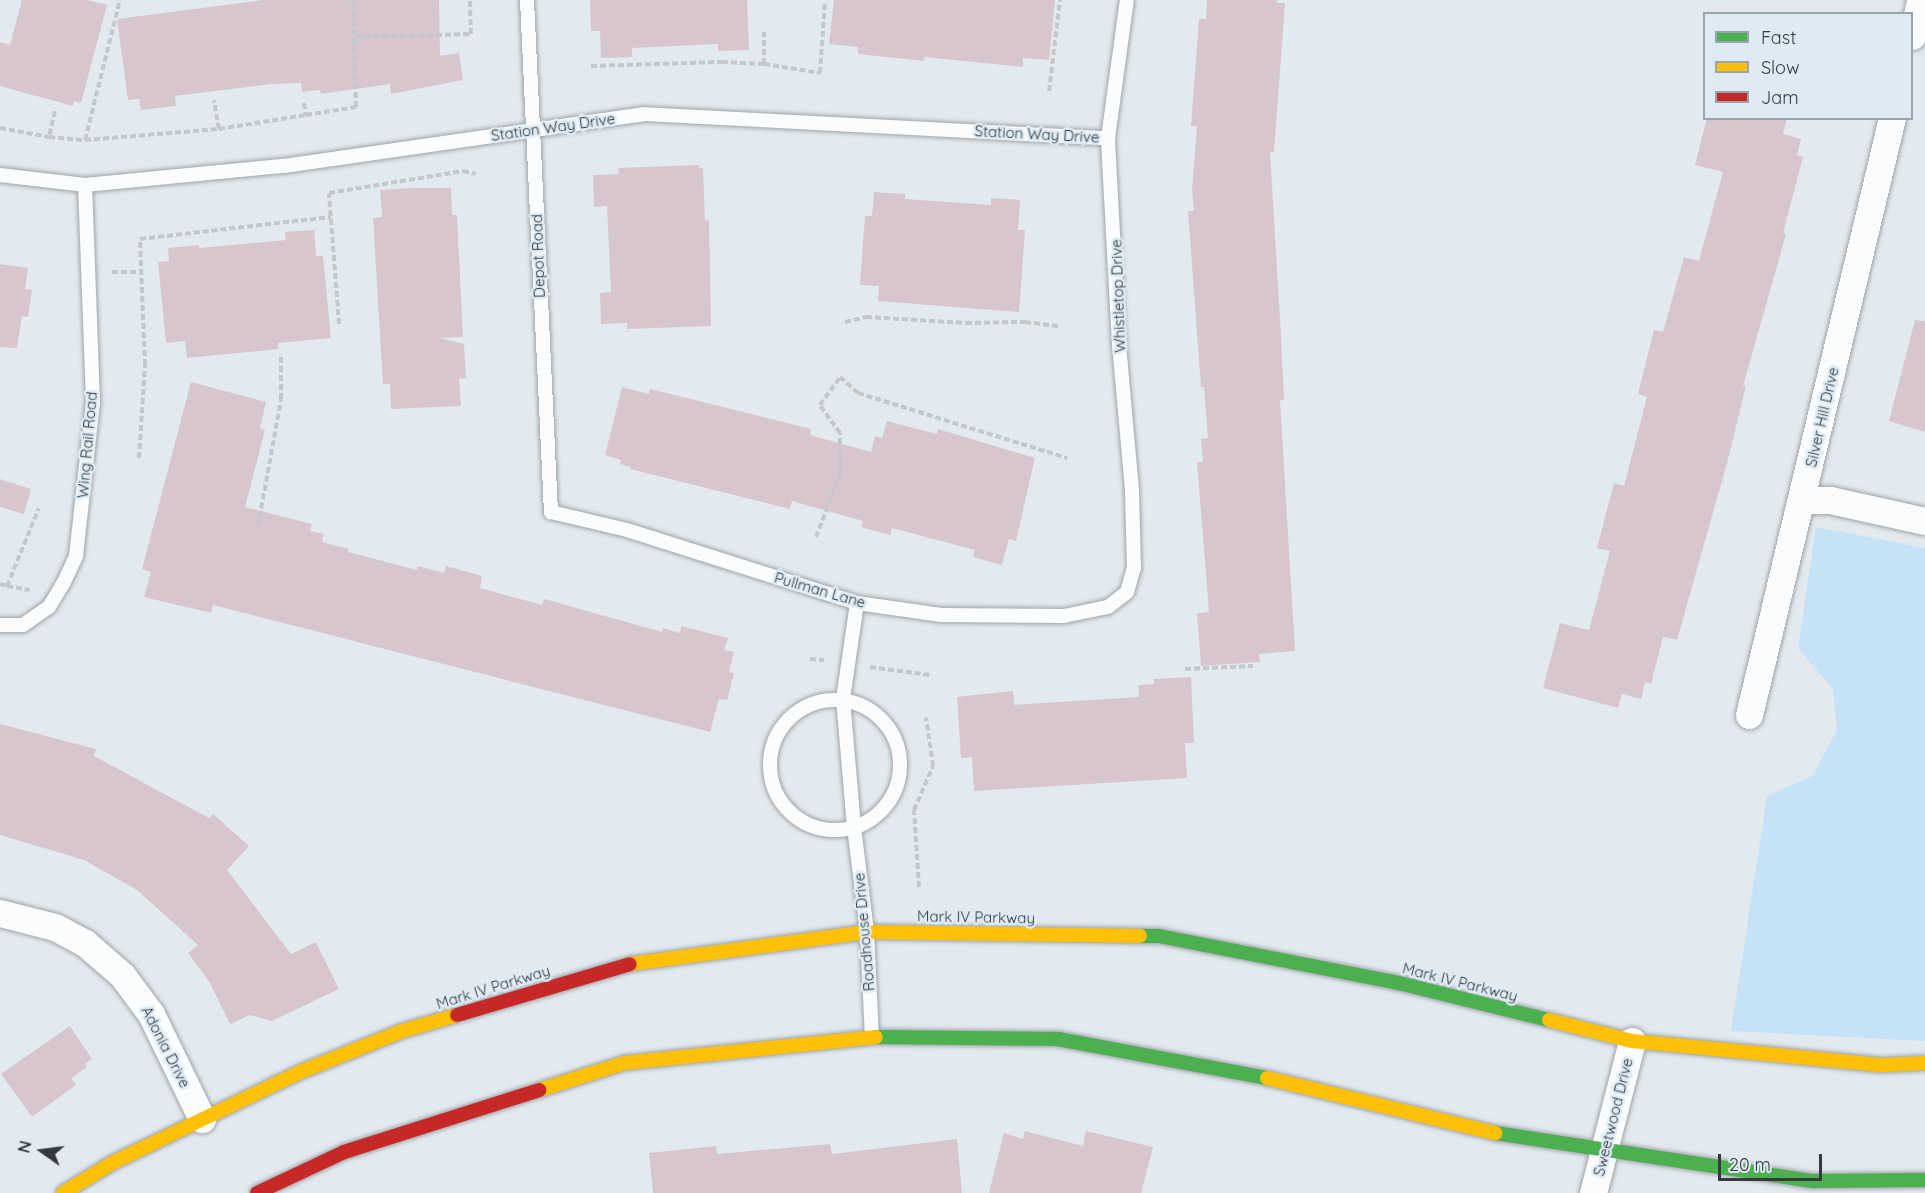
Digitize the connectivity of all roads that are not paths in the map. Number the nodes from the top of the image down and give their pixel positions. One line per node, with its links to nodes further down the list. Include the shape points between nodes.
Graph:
1 (527, 0): 6 (lane, Depot Road)
2 (1127, 0): 7 (lane, Whistletop Drive)
3 (1920, 0): 4 (street)
4 (1913, 28)
5 (1892, 120): 10 (street, Silver Hill Drive)
6 (533, 131): 7 (lane, Station Way Drive, via 643,114); 9 (lane, Station Way Drive, via 284,166); 11 (lane, Depot Road)
7 (1108, 138): 13 (lane, Whistletop Drive, via 1119,344 1132,490 1134,568)
8 (0, 175): 9 (lane, Station Way Drive)
9 (85, 185): 15 (lane, Wing Rail Road, via 93,402 76,556 49,607 23,625)
10 (1802, 500): 12 (street, via 1830,500); 17 (street, Silver Hill Drive)
11 (551, 512): 14 (lane, Pullman Lane, via 627,530)
12 (1925, 521)
13 (1127, 592): 14 (lane, Pullman Lane, via 1107,607 1064,616 941,615)
14 (857, 603): 16 (lane, Roadhouse Drive)
15 (0, 625)
16 (843, 699): 18 (lane, Roadhouse Drive); 18 (lane, via 884,719 897,741 901,767 896,792 881,814); 18 (lane, via 812,703 790,717 775,738 769,763 773,789 787,811 808,826 833,832)
17 (1749, 715)
18 (854, 827): 20 (lane, Roadhouse Drive)
19 (0, 913): 24 (street, Adonia Drive, via 55,927 85,943 122,975 151,1014)
20 (867, 932): 21 (lane, Roadhouse Drive); 22 (main road, Mark IV Parkway, via 1159,936 1399,983); 24 (main road, Mark IV Parkway, via 639,961 402,1031 300,1072)
21 (872, 1037): 25 (main road, via 1058,1039 1237,1071 1473,1130); 28 (main road, via 624,1063 344,1152)
22 (1632, 1041): 23 (main road, Mark IV Parkway, via 1881,1065); 25 (street, Sweetwood Drive)
23 (1925, 1063)
24 (202, 1119): 27 (main road, Mark IV Parkway, via 112,1162)
25 (1604, 1150): 26 (main road, via 1814,1181); 29 (street, Sweetwood Drive)
26 (1925, 1180)
27 (63, 1193)
28 (257, 1193)
29 (1593, 1193)

